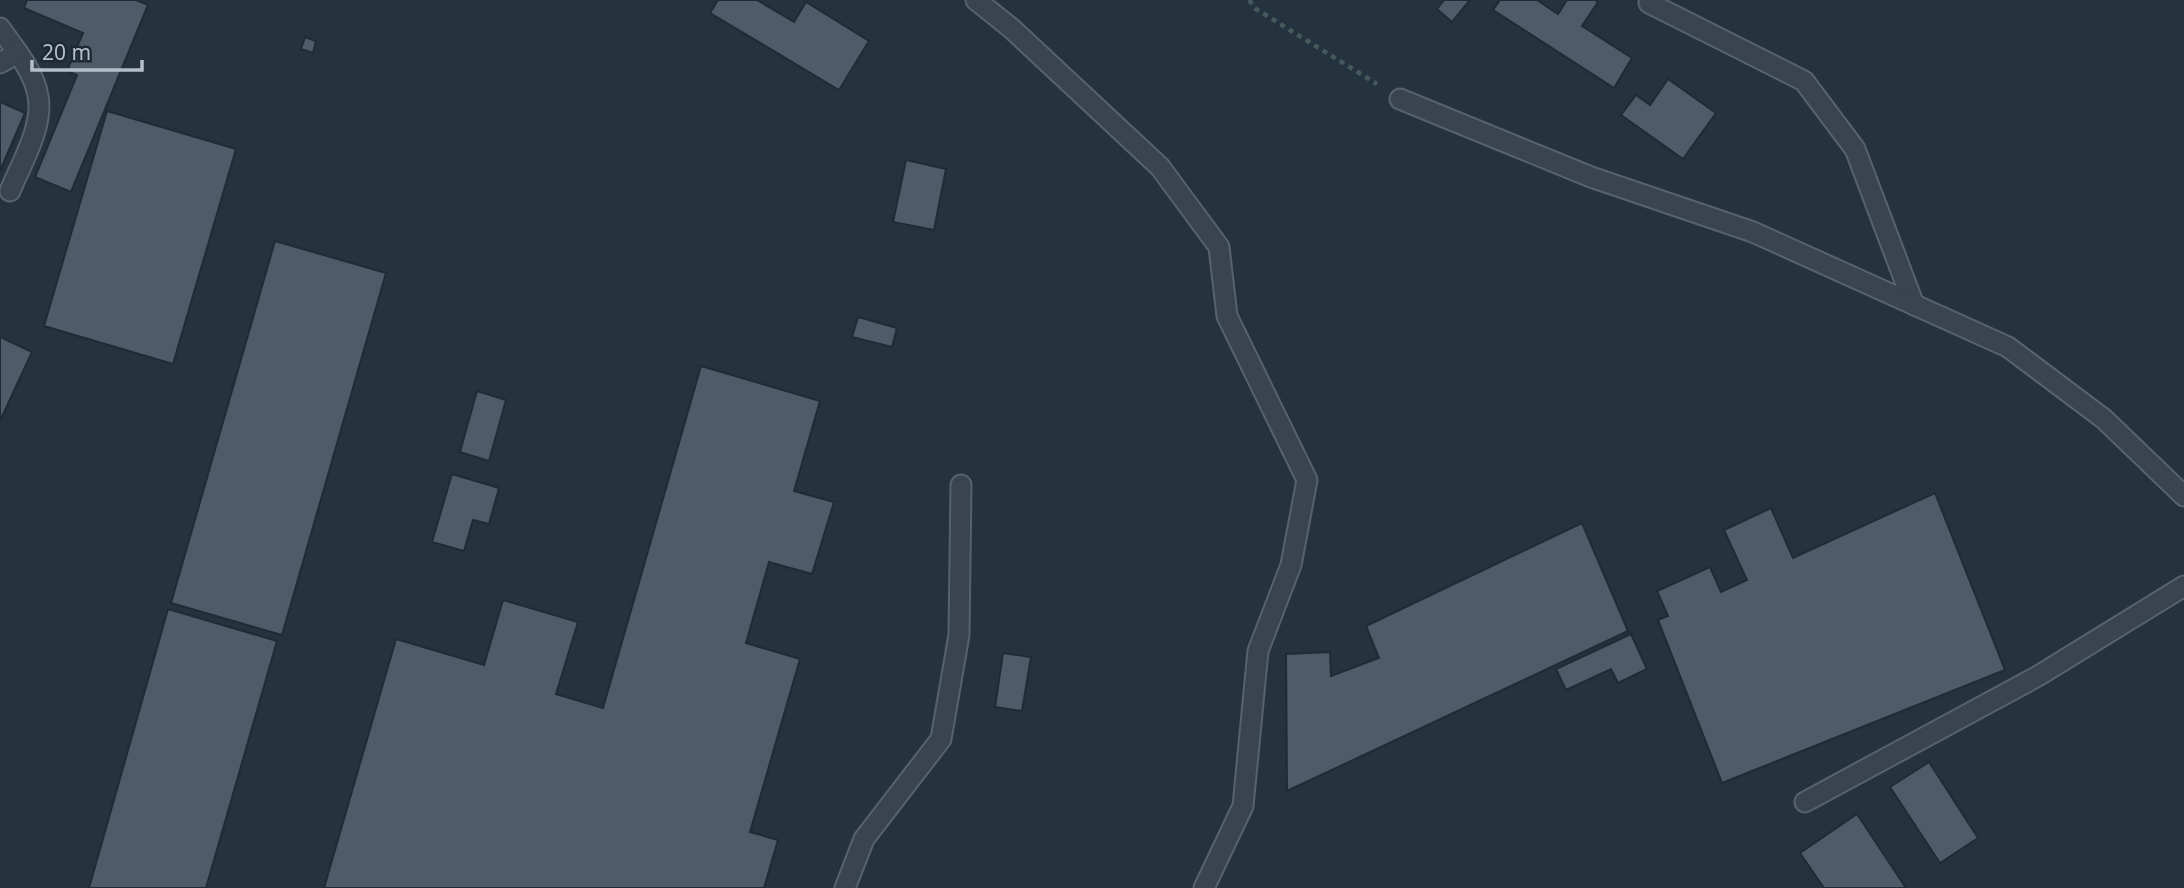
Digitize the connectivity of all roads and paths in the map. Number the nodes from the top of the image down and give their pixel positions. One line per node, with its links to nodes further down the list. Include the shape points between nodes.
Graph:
1 (976, 0): 15 (lane, via 1012,27 1160,167 1219,247 1227,316 1307,480 1291,565 1258,651 1243,806)
2 (1249, 0): 7 (path, via 1256,9)
3 (1648, 3): 9 (lane, via 1804,81 1855,149)
4 (0, 28): 5 (lane)
5 (18, 53): 6 (lane); 8 (lane, via 38,97 35,127)
6 (0, 63)
7 (1400, 99): 9 (lane, via 1591,177 1754,232)
8 (10, 191)
9 (1913, 305): 11 (lane, via 2008,347 2104,419)
10 (961, 485): 14 (lane, via 958,635 941,739 864,839)
11 (2184, 496)
12 (2184, 586): 13 (lane, via 2038,676)
13 (1805, 802)
14 (845, 888)
15 (1204, 888)

